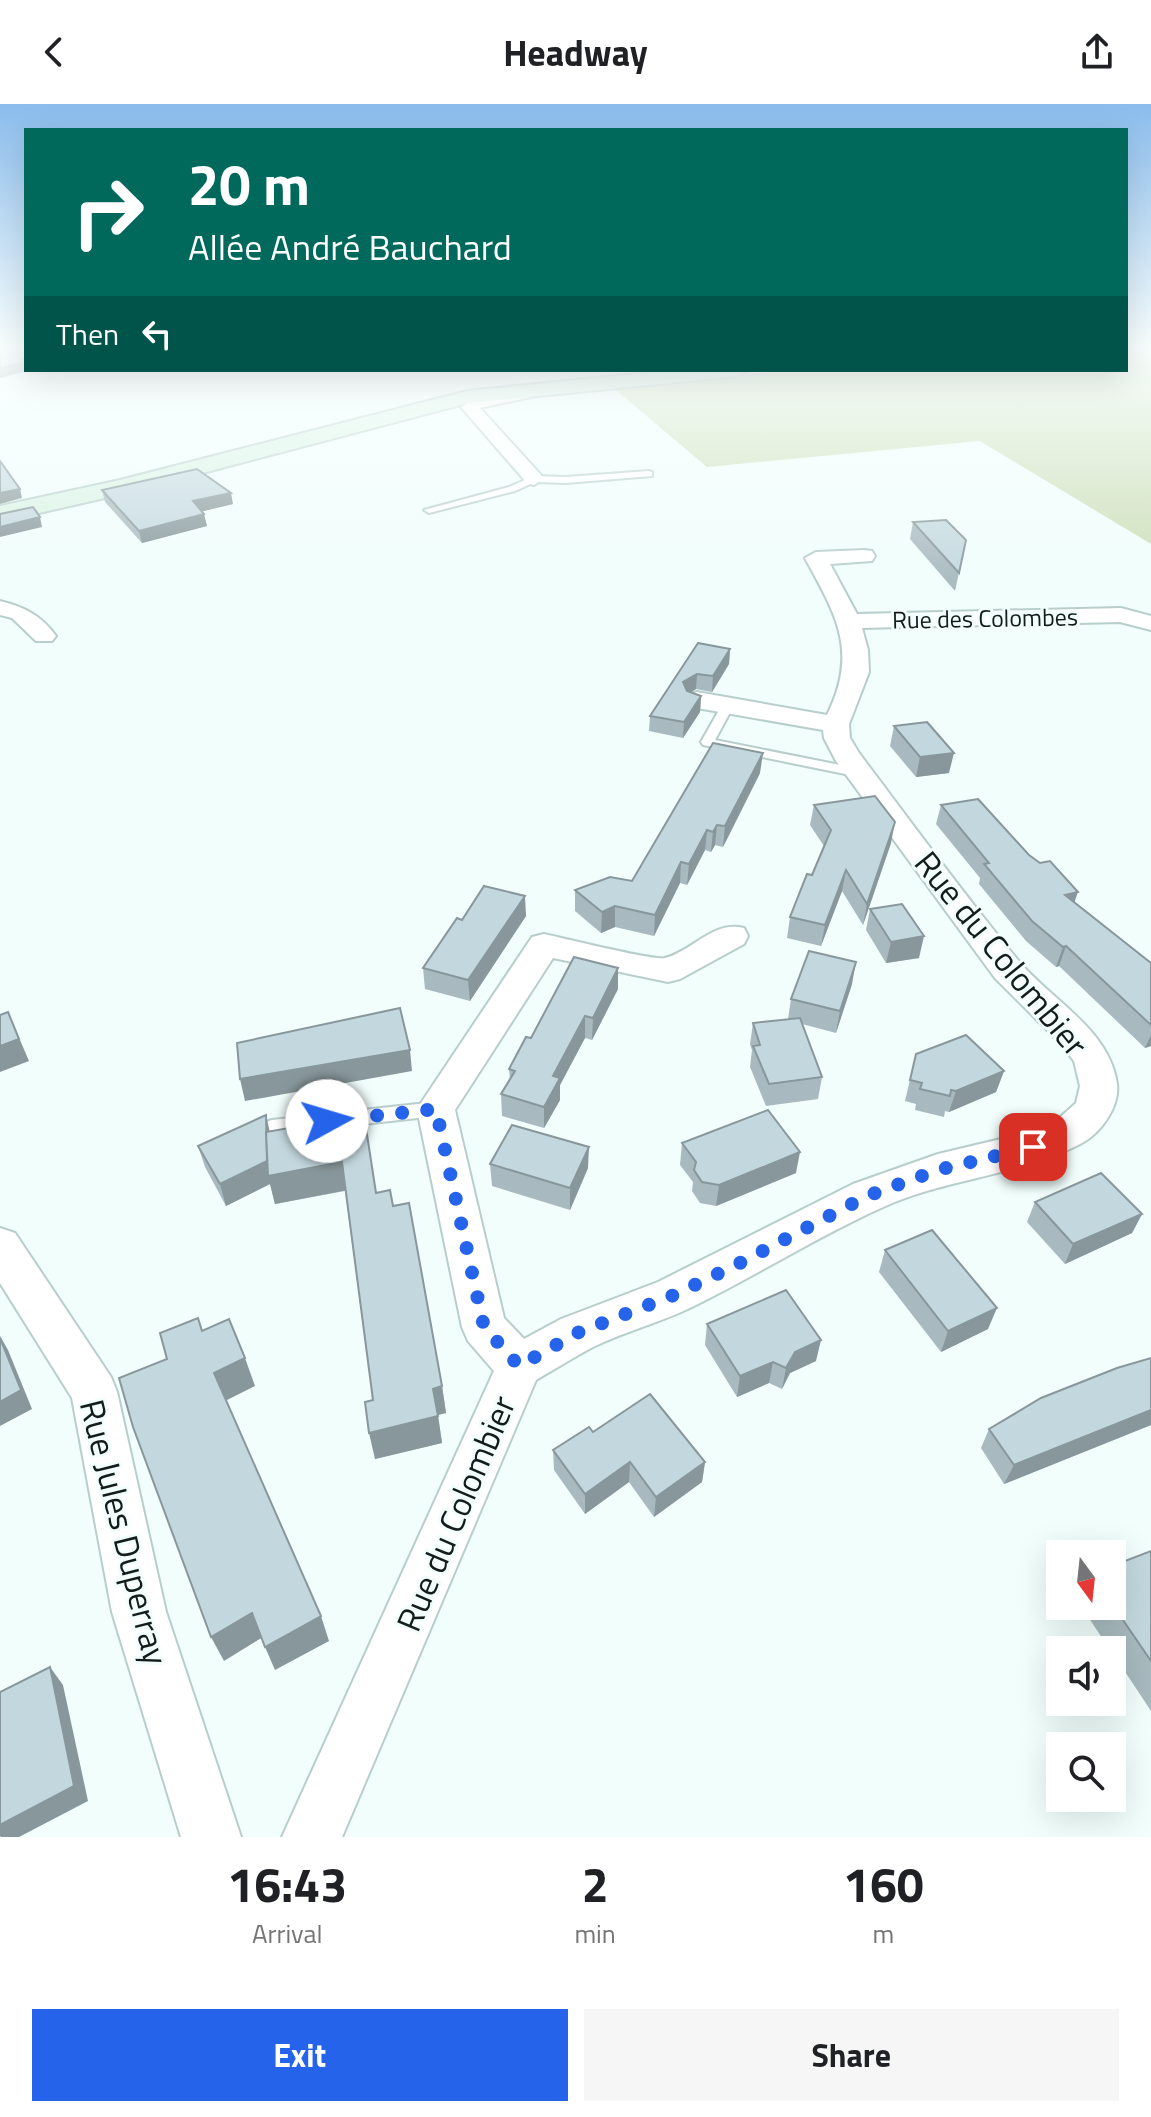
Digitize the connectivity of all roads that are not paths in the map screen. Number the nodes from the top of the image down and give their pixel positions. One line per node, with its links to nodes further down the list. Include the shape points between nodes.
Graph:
1 (342, 429): 6 (street)
2 (489, 429): 4 (street)
3 (649, 474): 4 (lane)
4 (534, 479): 5 (lane)
5 (429, 510)
6 (0, 514)
7 (864, 556): 9 (street, via 816,558)
8 (0, 608): 11 (street, via 20,613)
9 (848, 621): 10 (street, Rue des Colombes, via 1121,615); 13 (street, via 857,664)
10 (1151, 623)
11 (44, 636)
12 (712, 702): 13 (street); 14 (lane, via 707,742)
13 (836, 724): 14 (street, Rue du Colombier, via 837,738)
14 (860, 773): 19 (street, Rue du Colombier, via 1007,970 1091,1058 1099,1086 1093,1110 1071,1131 1033,1147 938,1170 867,1196 736,1265 577,1333)
15 (732, 936): 16 (street, via 668,971 544,945)
16 (436, 1109): 17 (lane); 19 (street, via 484,1327)
17 (272, 1127)
18 (0, 1246): 20 (street, Rue Jules Duperray, via 94,1392 139,1612)
19 (519, 1366): 21 (street, Rue du Colombier)
20 (211, 1837)
21 (312, 1837)

